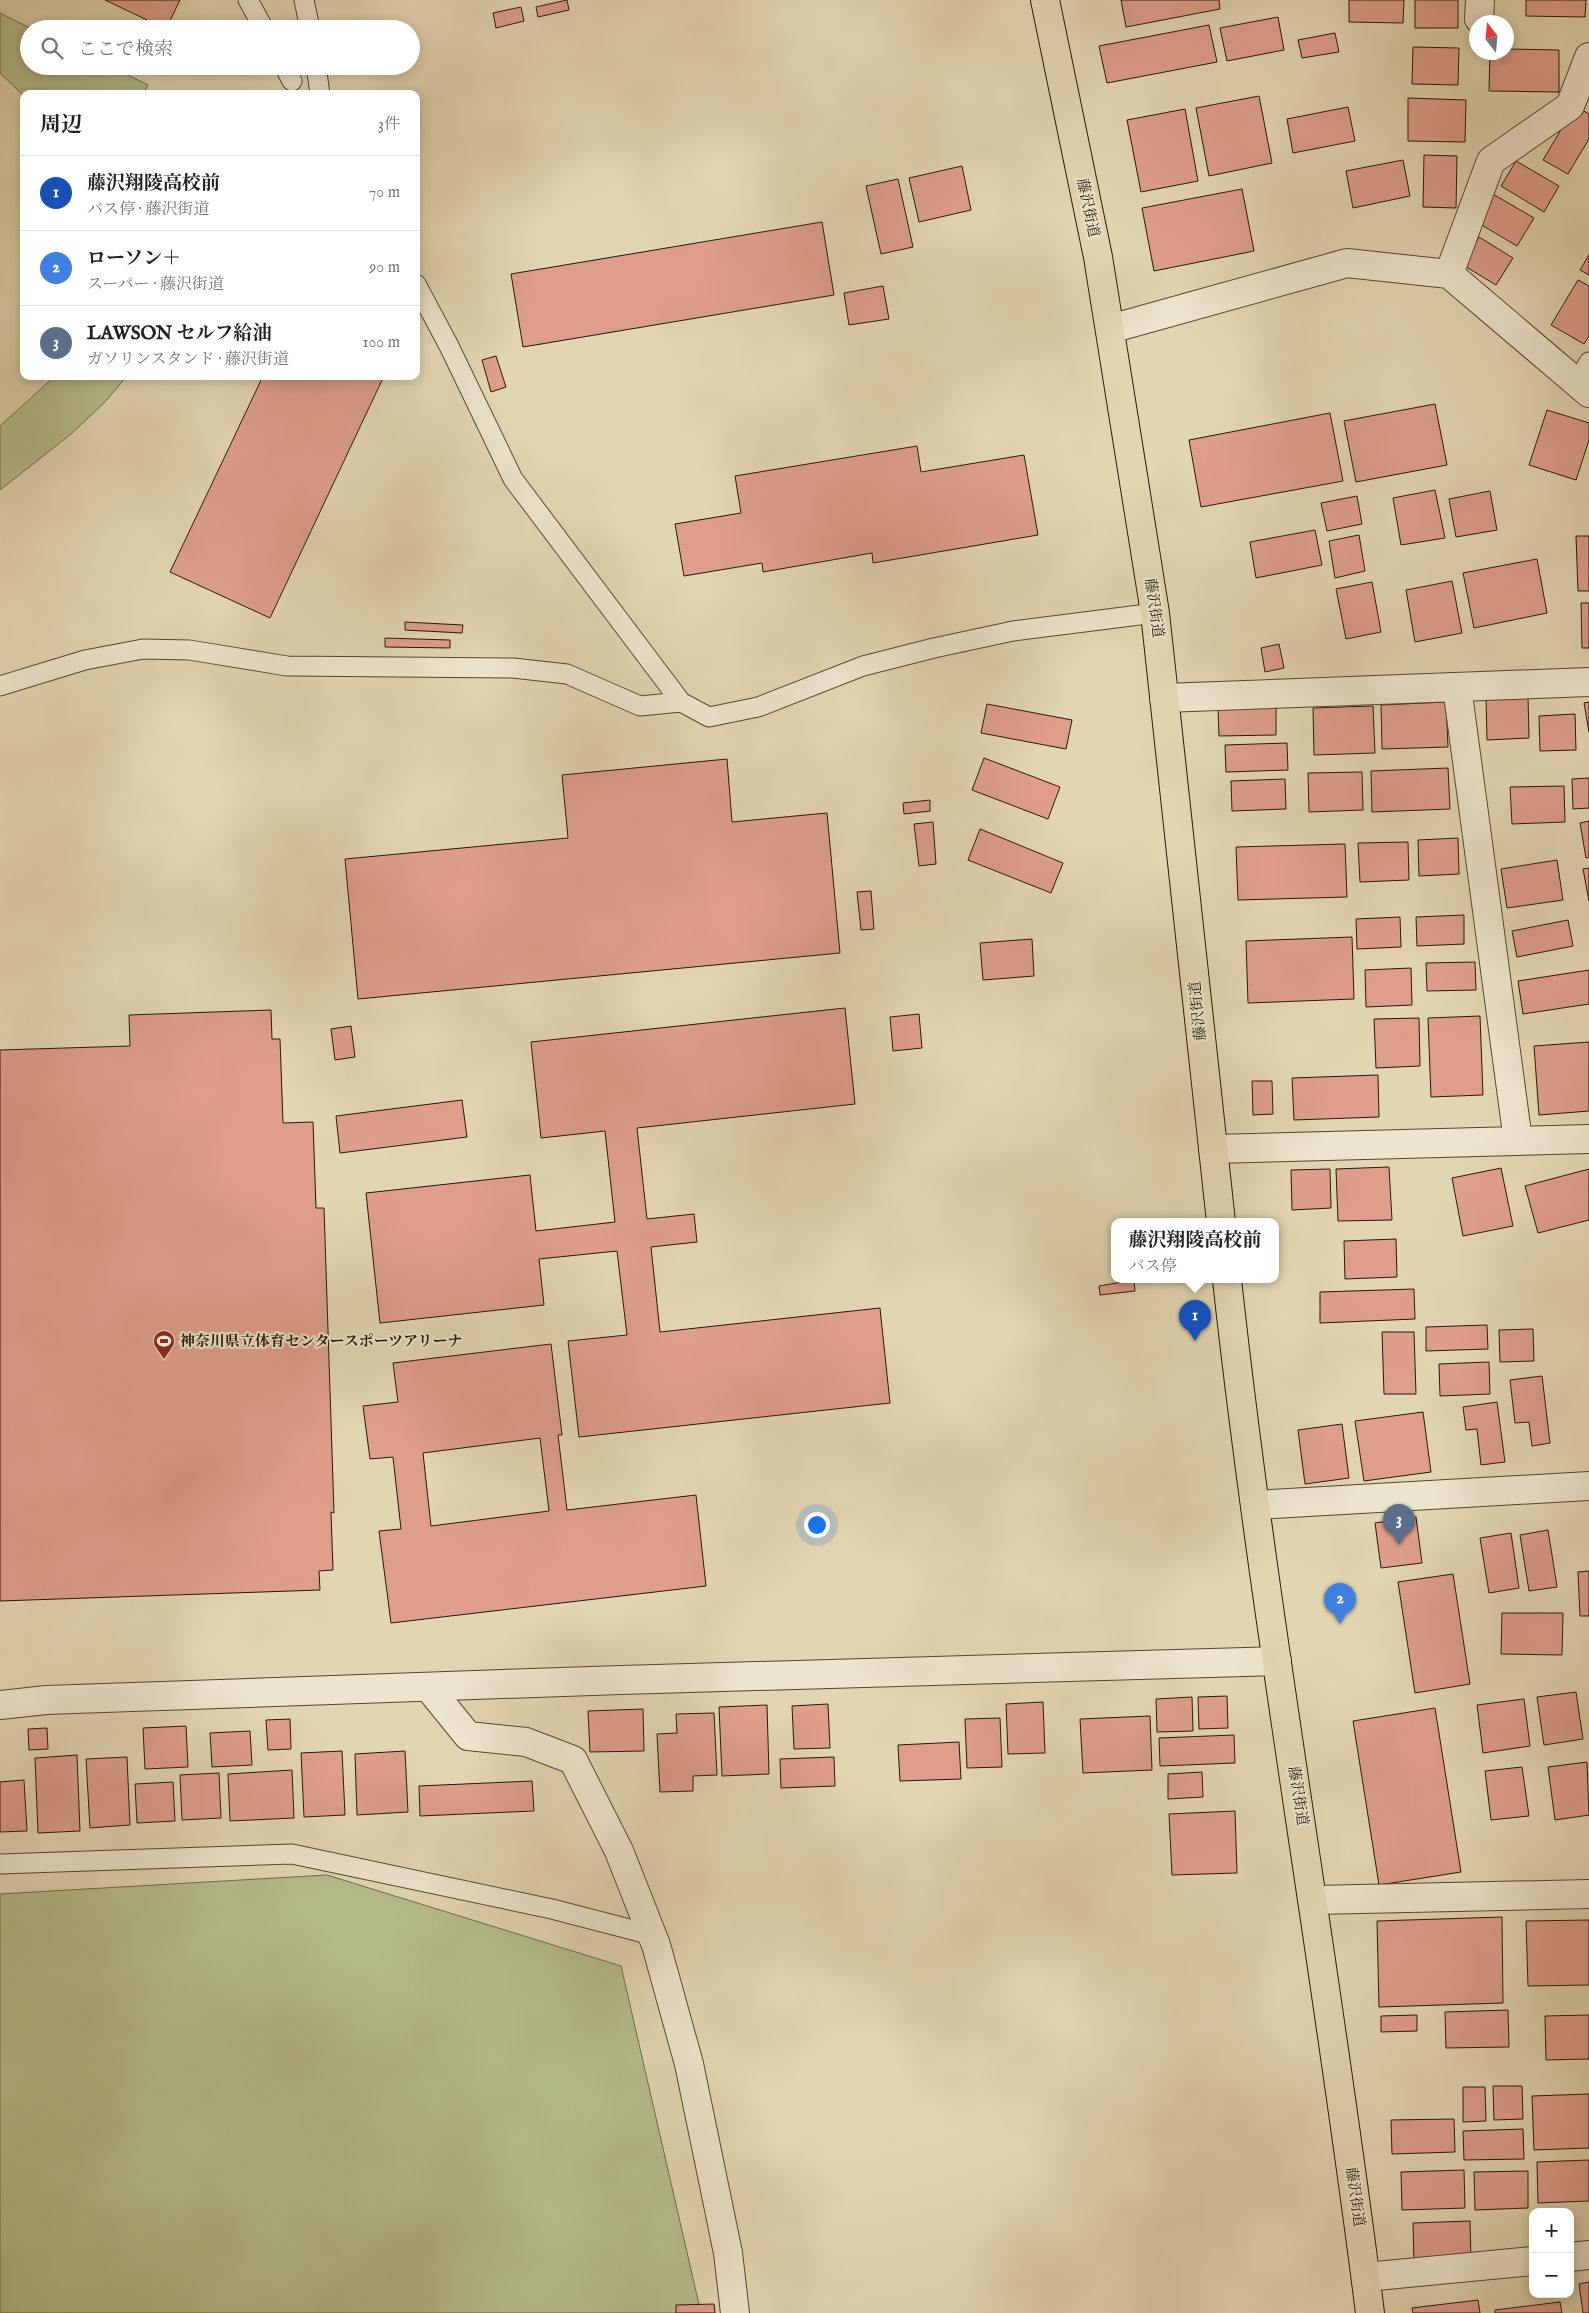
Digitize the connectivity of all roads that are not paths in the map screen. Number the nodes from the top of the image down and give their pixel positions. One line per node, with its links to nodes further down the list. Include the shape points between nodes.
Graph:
1 (248, 0): 4 (lane)
2 (304, 0): 5 (lane)
3 (1045, 0): 11 (highway, 藤沢街道)
4 (259, 20)
5 (308, 20)
6 (1589, 57): 9 (street, via 1570,106 1491,161)
7 (317, 75): 8 (lane)
8 (319, 90)
9 (1449, 274): 11 (street, via 1347,263); 12 (street)
10 (420, 292): 18 (lane, via 513,479)
11 (1110, 329): 13 (highway, 藤沢街道)
12 (1585, 379)
13 (1155, 613): 17 (highway, 藤沢街道); 18 (lane, via 1013,631 934,648 864,666 758,707 709,717)
14 (1589, 682): 16 (street)
15 (0, 686): 18 (lane, via 85,660 143,649 218,654 287,666 513,668 567,674 640,706)
16 (1458, 686): 17 (street); 20 (street)
17 (1164, 698): 21 (highway, 藤沢街道)
18 (681, 702)
19 (1589, 1139): 20 (street)
20 (1518, 1141): 21 (street)
21 (1213, 1149): 22 (highway, 藤沢街道)
22 (1221, 1218)
23 (1227, 1283): 25 (highway, 藤沢街道)
24 (1589, 1486): 25 (street)
25 (1255, 1505): 26 (highway, 藤沢街道)
26 (1277, 1661): 27 (street, via 826,1672); 31 (highway, 藤沢街道)
27 (429, 1688): 28 (street, via 46,1700); 32 (street, via 468,1736 526,1742 573,1760 618,1851)
28 (0, 1705)
29 (0, 1864): 32 (lane, via 292,1854 552,1909)
30 (1589, 1894): 31 (street)
31 (1314, 1900): 36 (highway, 藤沢街道)
32 (652, 1935): 37 (street, via 689,2064 728,2253)
33 (1589, 2255): 34 (street)
34 (1574, 2257)
35 (1529, 2260): 36 (street)
36 (1366, 2278): 38 (highway, 藤沢街道)
37 (735, 2313)
38 (1370, 2313)

